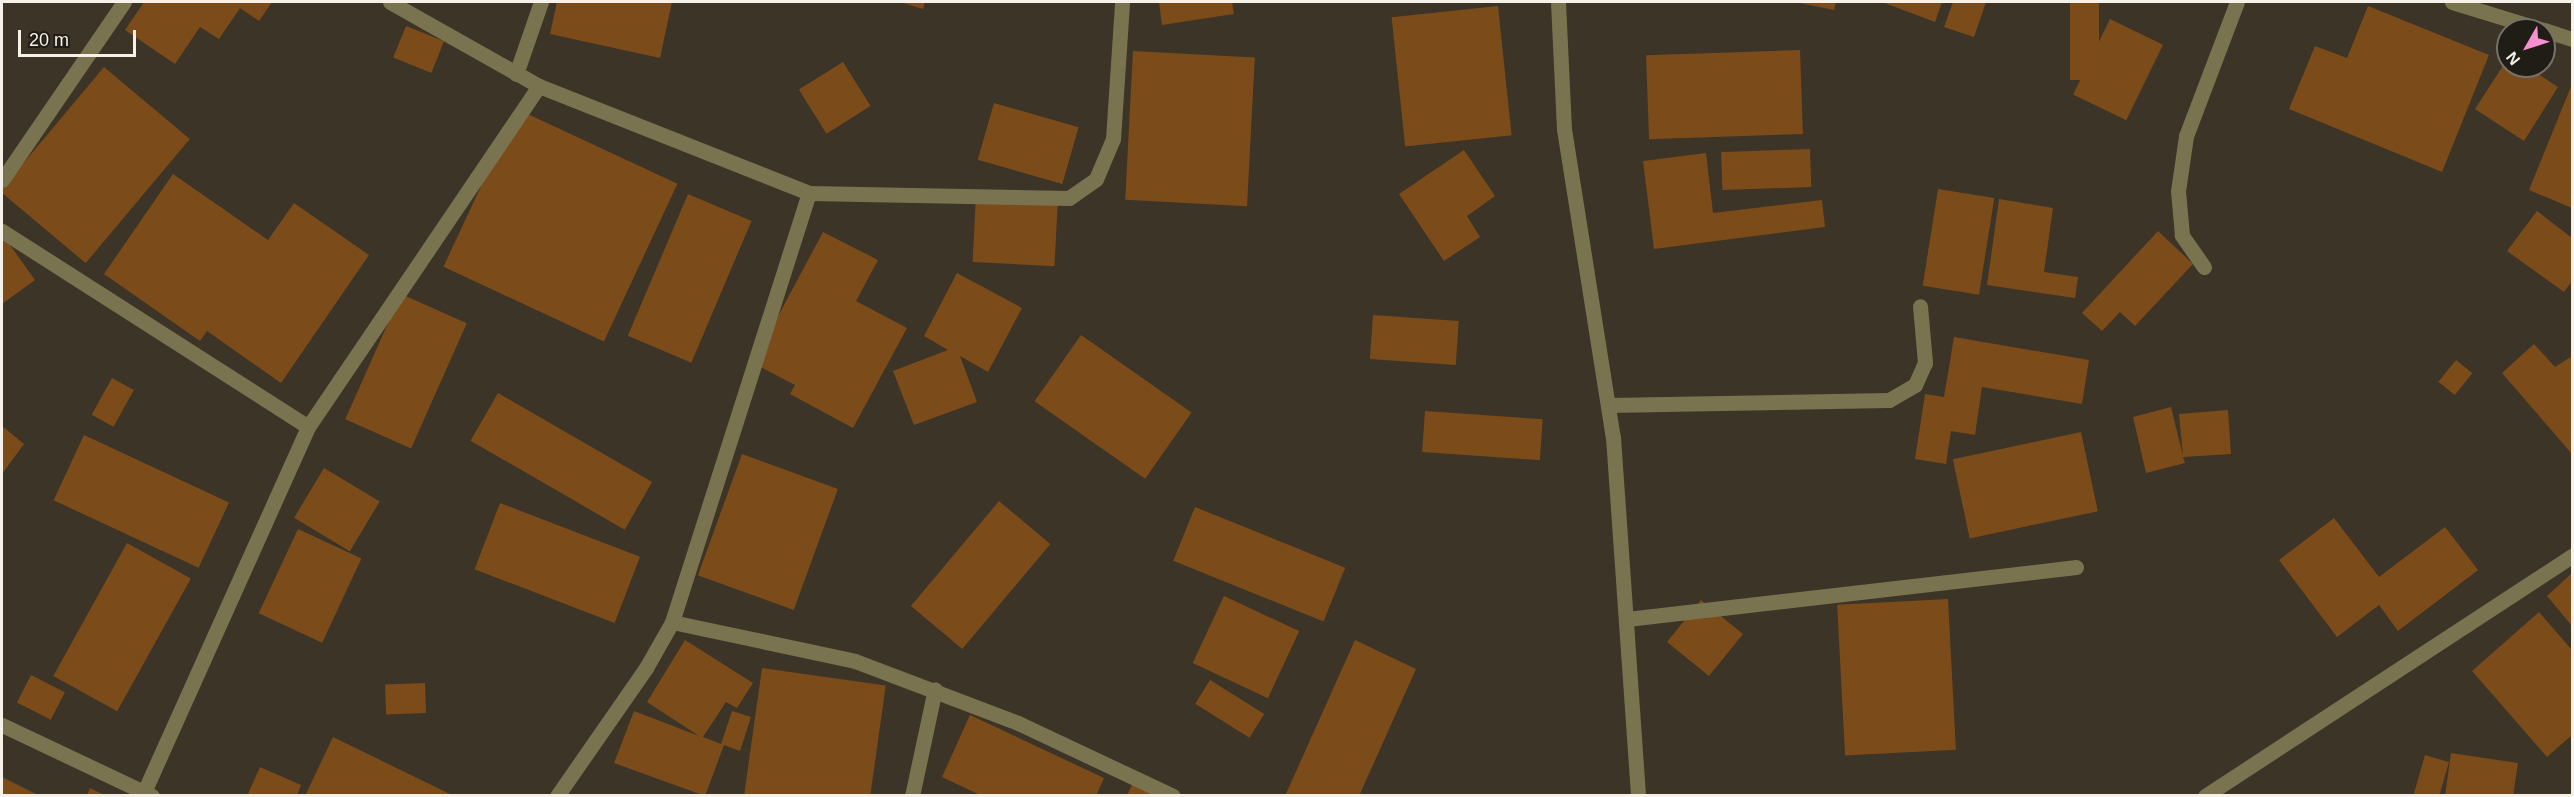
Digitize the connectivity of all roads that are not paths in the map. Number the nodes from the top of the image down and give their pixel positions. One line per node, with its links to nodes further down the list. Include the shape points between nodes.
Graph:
1 (124, 2): 13 (street)
2 (390, 2): 11 (street)
3 (541, 2): 11 (street)
4 (1122, 2): 14 (street, via 1113,139 1096,179 1069,198)
5 (1558, 2): 18 (street, via 1564,129)
6 (2236, 2): 16 (street, via 2186,136 2178,191 2182,235)
7 (2451, 2): 8 (street)
8 (2504, 18)
9 (2556, 34): 10 (street)
10 (2572, 39)
11 (516, 74): 12 (street)
12 (539, 86): 14 (street); 19 (street)
13 (2, 180)
14 (809, 193): 23 (street)
15 (2, 231): 19 (street)
16 (2204, 267)
17 (1920, 306): 18 (street, via 1924,363 1915,386 1889,400)
18 (1608, 405): 22 (street)
19 (308, 428): 26 (street)
20 (2572, 556): 31 (street)
21 (2076, 567): 22 (street)
22 (1627, 619): 30 (street)
23 (672, 622): 24 (street, via 855,661); 27 (street, via 646,668)
24 (935, 689): 28 (street); 29 (street)
25 (2, 725): 26 (street)
26 (148, 794)
27 (557, 795)
28 (912, 795)
29 (1173, 795)
30 (1638, 795)
31 (2205, 795)

